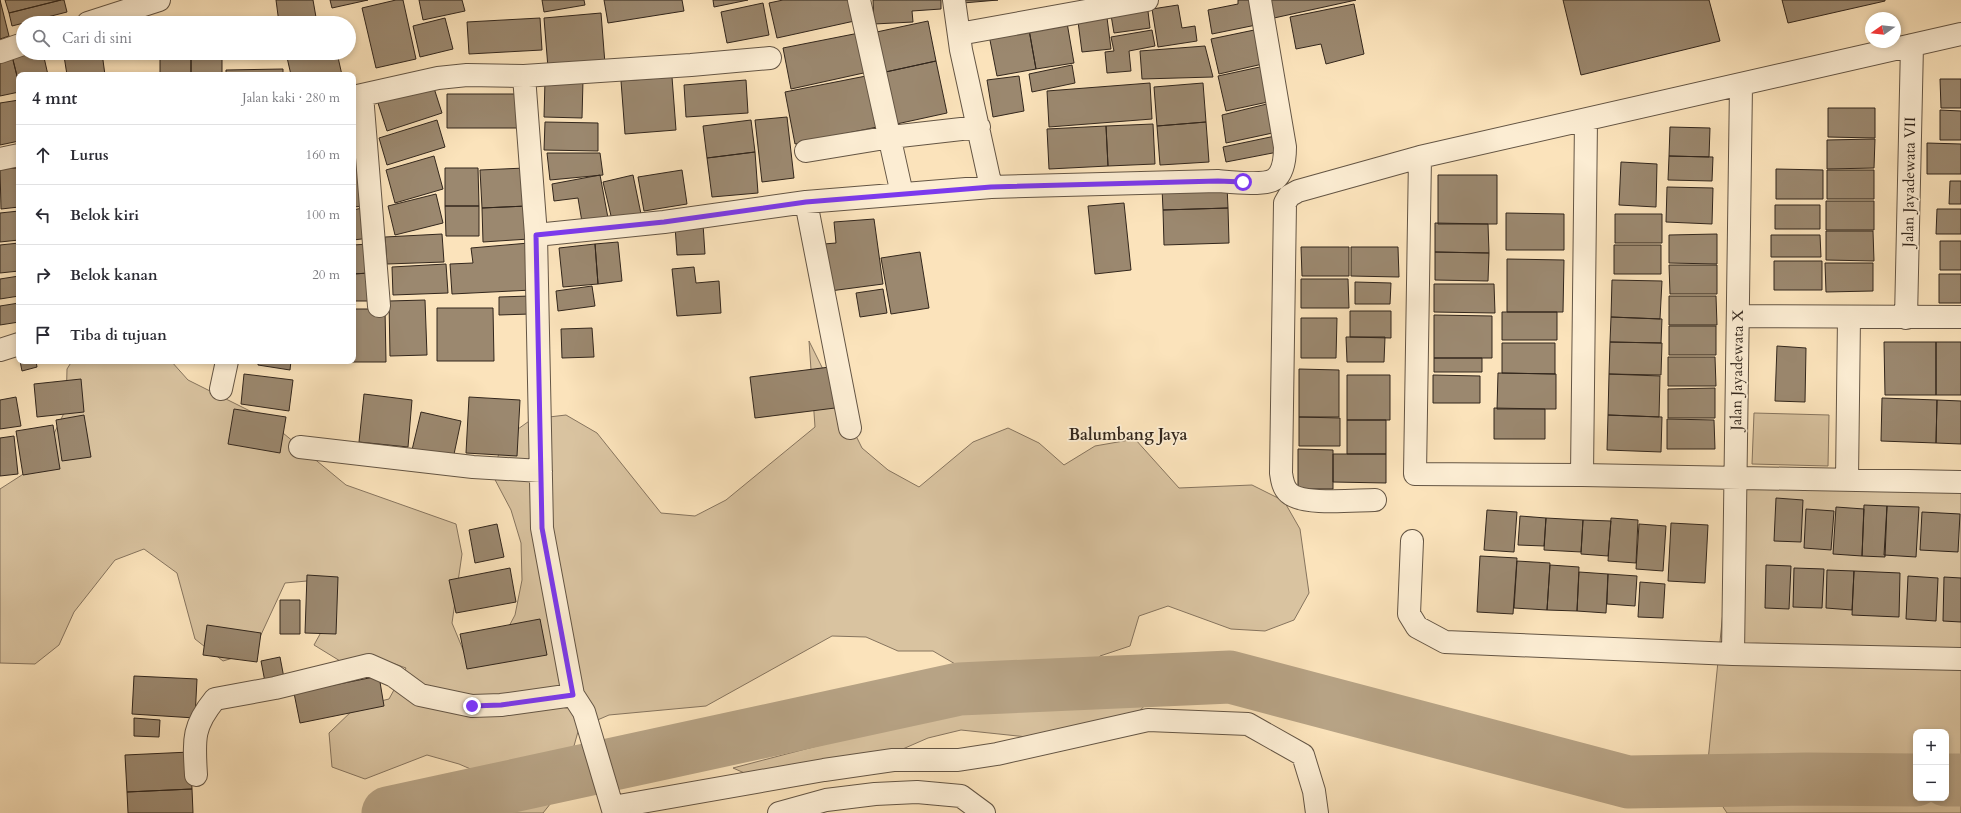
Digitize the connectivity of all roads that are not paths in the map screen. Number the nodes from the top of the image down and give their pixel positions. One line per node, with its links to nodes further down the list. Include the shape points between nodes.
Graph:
1 (159, 0): 7 (street)
2 (859, 0): 19 (street)
3 (954, 0): 8 (street)
4 (1147, 0): 6 (street)
5 (1260, 0): 24 (street, via 1285,147 1285,160 1275,179 1268,182)
6 (1048, 9): 8 (street)
7 (110, 16)
8 (958, 34): 18 (street)
9 (1961, 34): 11 (street)
10 (16, 46): 12 (street)
11 (1912, 46): 15 (street); 32 (street, Jalan Jayadewata VII)
12 (0, 52)
13 (770, 58): 14 (street)
14 (524, 76): 16 (street, via 468,75 438,78); 27 (street)
15 (1741, 85): 17 (street); 29 (street, Jalan Jayadewata X)
16 (357, 96): 28 (street)
17 (1586, 120): 22 (street); 40 (street)
18 (979, 128): 19 (street); 24 (street)
19 (891, 138): 20 (street); 25 (street)
20 (806, 152)
21 (16, 156): 23 (street)
22 (1420, 157): 40 (street, via 1415,474); 44 (street, via 1298,191 1289,196 1285,203 1281,473 1284,486 1289,493 1298,498)
23 (0, 159)
24 (991, 187): 25 (street)
25 (902, 194): 26 (street)
26 (806, 202): 27 (street, via 664,222); 37 (street)
27 (536, 235): 39 (street)
28 (379, 306)
29 (1738, 316): 30 (street); 41 (street, Jalan Jayadewata X)
30 (1849, 317): 32 (street); 42 (street)
31 (1961, 317): 32 (street)
32 (1906, 318)
33 (16, 345): 34 (street)
34 (0, 350)
35 (226, 364): 36 (street)
36 (221, 389)
37 (850, 428)
38 (300, 447): 39 (street, via 473,467)
39 (541, 471): 48 (street, via 542,528)
40 (1582, 475): 41 (street)
41 (1736, 478): 42 (street); 46 (street, Jalan Jayadewata X)
42 (1848, 480): 43 (street)
43 (1961, 482)
44 (1375, 500)
45 (1412, 541): 46 (street, via 1410,614 1417,627 1445,642)
46 (1733, 654): 47 (street)
47 (1961, 660)
48 (578, 703): 49 (street, via 472,706 420,695 394,676 369,665 275,688 215,699 202,714 194,738); 50 (street)
49 (196, 775)
50 (612, 806): 53 (street, via 893,760 958,760 984,756 1148,720 1248,724 1303,756 1314,791)
51 (779, 813): 52 (street, via 826,800 917,792 961,796)
52 (984, 813)
53 (1317, 813)

